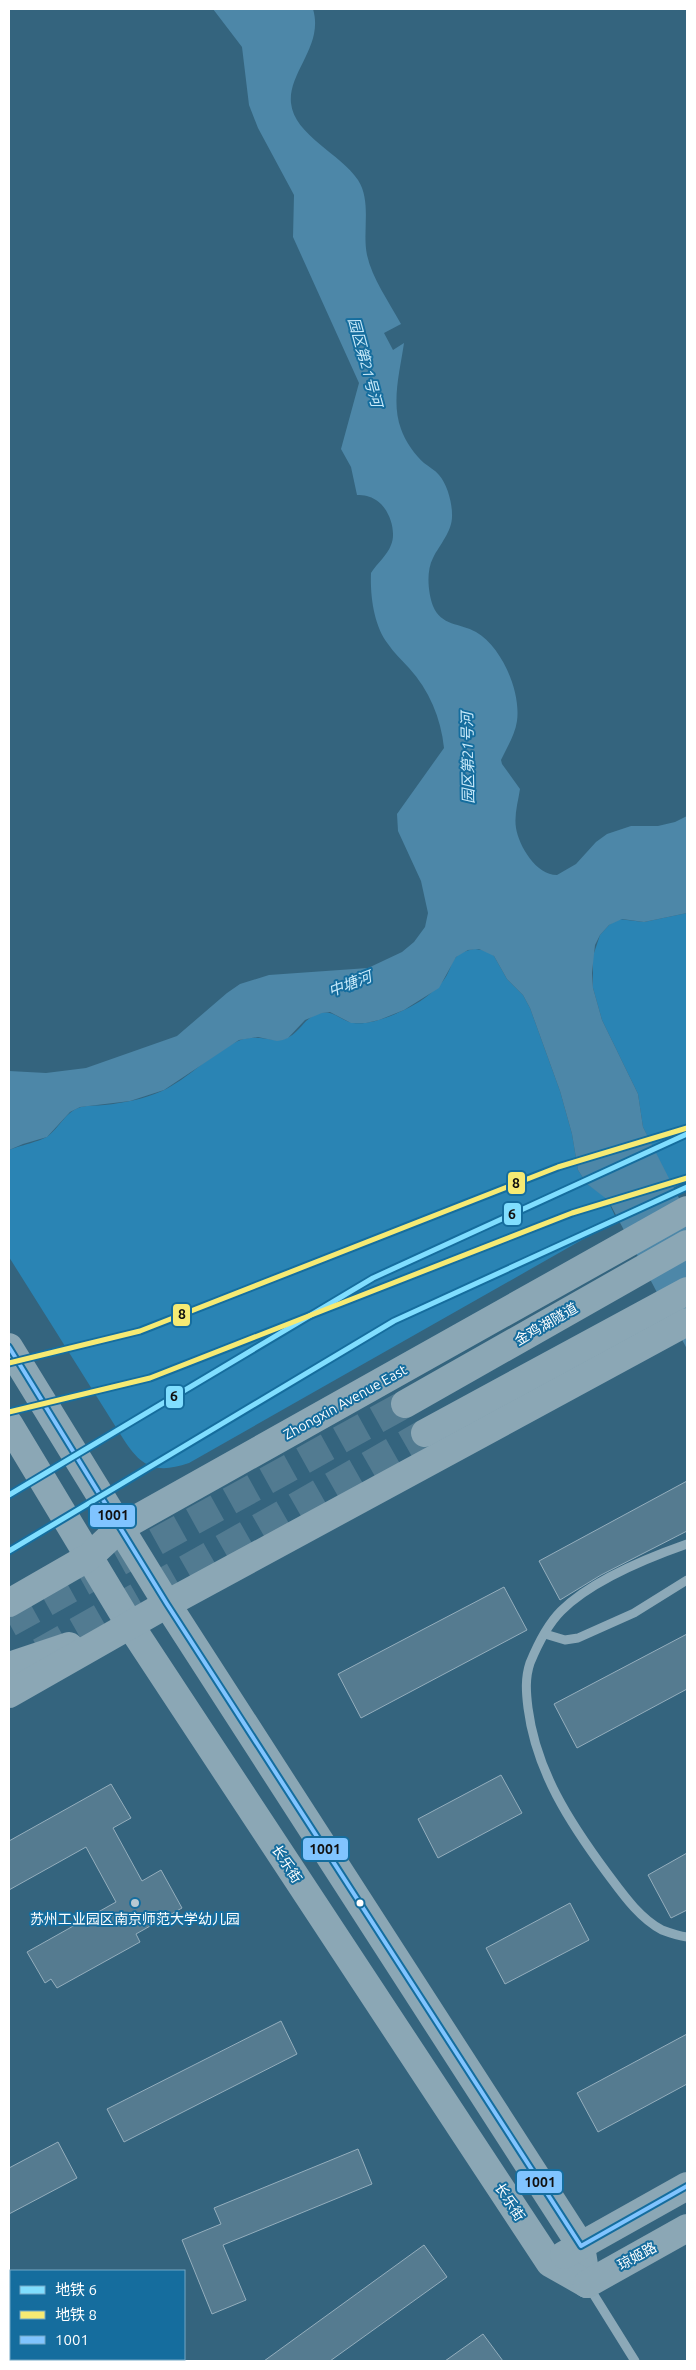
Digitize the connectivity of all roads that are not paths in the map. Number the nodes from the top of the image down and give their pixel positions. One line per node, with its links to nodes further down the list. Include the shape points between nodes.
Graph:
1 (687, 1210): 9 (main road, Zhongxin Avenue East)
2 (687, 1244): 6 (main road, 金鸡湖隧道)
3 (687, 1292): 8 (main road)
4 (687, 1322): 14 (main road)
5 (9, 1347): 9 (main road, 长乐街)
6 (405, 1404)
7 (9, 1424): 11 (main road, 长乐街)
8 (425, 1433)
9 (120, 1528): 11 (main road, Zhongxin Avenue East); 14 (main road, 长乐街)
10 (687, 1544): 16 (street, via 614,1576 575,1599)
11 (89, 1557): 13 (main road, Zhongxin Avenue East); 15 (main road, 长乐街)
12 (687, 1580): 16 (street, via 634,1613 578,1638 565,1640)
13 (9, 1603)
14 (167, 1604): 15 (main road); 22 (main road, 长乐街)
15 (130, 1625): 17 (main road); 18 (main road); 23 (main road, 长乐街)
16 (545, 1634): 19 (street, via 526,1679 533,1736 546,1777 593,1857 624,1896 662,1929)
17 (9, 1666)
18 (9, 1694)
19 (687, 1937)
20 (687, 2186): 22 (main road)
21 (687, 2228): 24 (main road, 琼姬路)
22 (581, 2246): 23 (main road); 24 (main road, 长乐街)
23 (550, 2263): 24 (main road, 长乐街)
24 (587, 2284): 25 (street, 长乐街)
25 (635, 2361)

